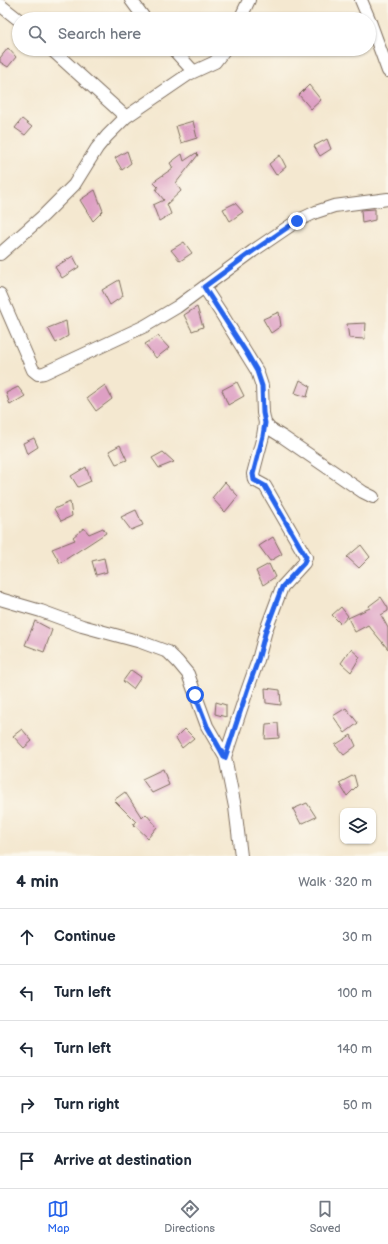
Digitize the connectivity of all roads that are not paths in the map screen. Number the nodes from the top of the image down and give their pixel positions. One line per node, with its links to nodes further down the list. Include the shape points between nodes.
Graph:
1 (131, 0): 5 (street)
2 (249, 0): 6 (street)
3 (361, 0): 7 (street)
4 (0, 5): 8 (street)
5 (140, 12)
6 (243, 12)
7 (366, 12)
8 (12, 14)
9 (376, 38): 14 (street)
10 (59, 56): 15 (street)
11 (179, 56): 13 (street)
12 (220, 56): 13 (street, via 215,62)
13 (193, 71): 15 (street)
14 (388, 71)
15 (126, 117): 17 (street, via 97,148 74,185)
16 (388, 199): 18 (street, via 334,206 297,221)
17 (0, 254)
18 (204, 287): 19 (street, via 145,326 38,374 33,370); 20 (street, via 257,371 262,386)
19 (0, 294)
20 (265, 423): 21 (street, via 270,429); 23 (street, via 253,474 254,480 265,486 306,557 304,563 282,587)
21 (373, 497)
22 (0, 600): 23 (street, via 168,652 188,674 207,726)
23 (225, 758): 24 (street)
24 (241, 856)

